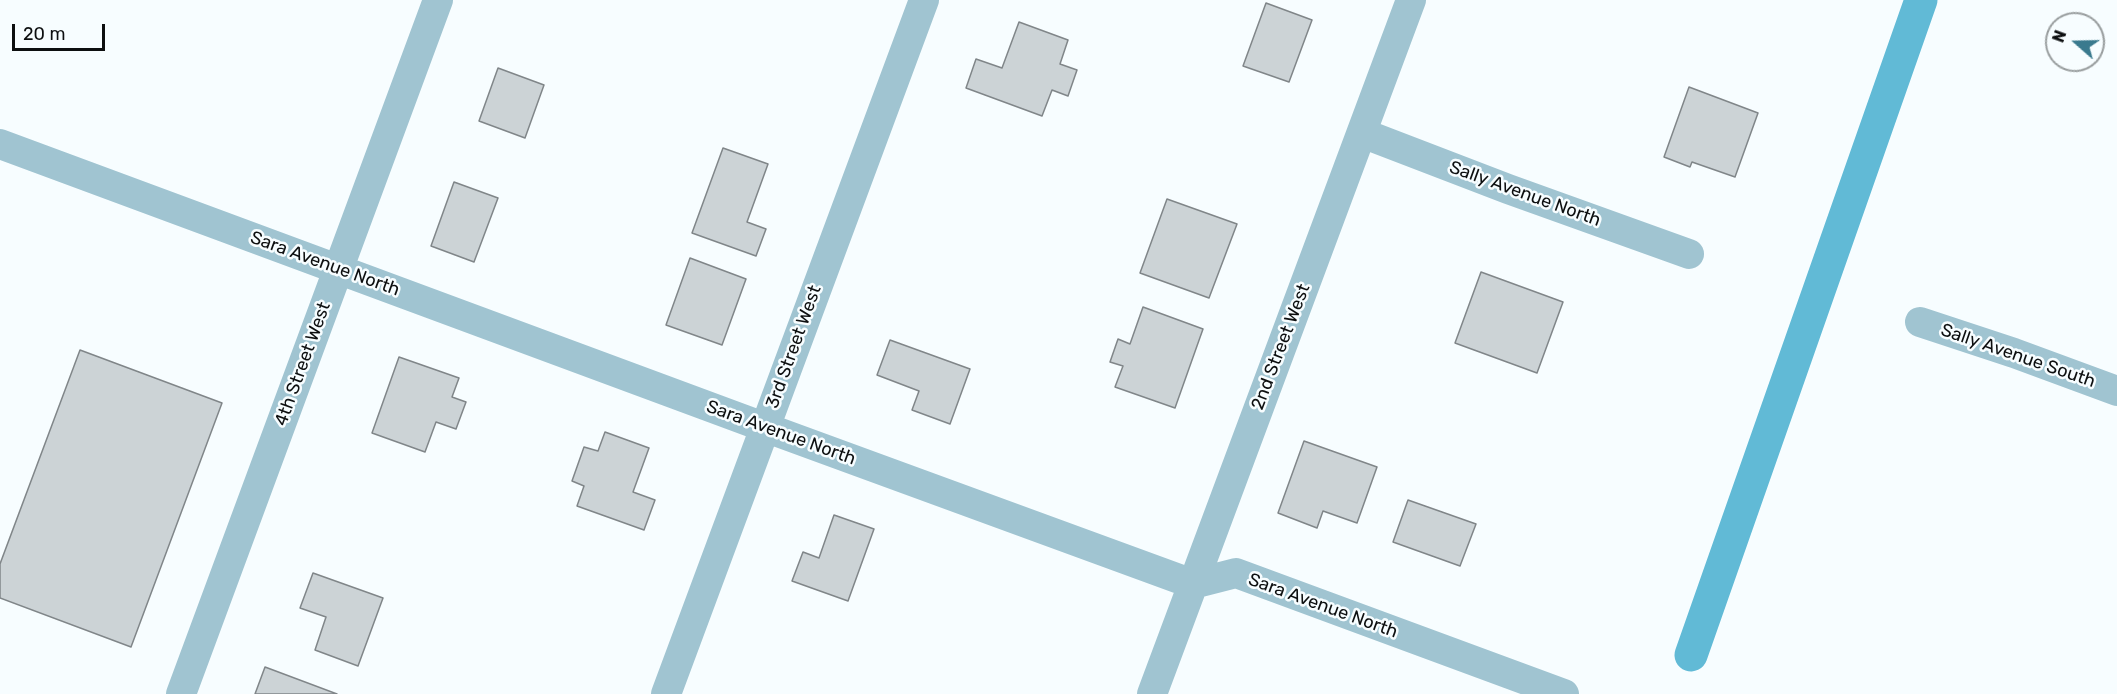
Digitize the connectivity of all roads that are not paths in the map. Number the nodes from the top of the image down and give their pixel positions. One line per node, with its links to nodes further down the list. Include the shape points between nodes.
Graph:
1 (438, 0): 7 (street, 4th Street West)
2 (924, 0): 10 (street, 3rd Street West)
3 (1411, 0): 4 (street, 2nd Street West)
4 (1362, 133): 6 (street, Sally Avenue North); 11 (street, 2nd Street West)
5 (0, 144): 7 (street, Sara Avenue North)
6 (1689, 254)
7 (338, 269): 10 (street, Sara Avenue North); 12 (street, 4th Street West)
8 (1920, 322): 9 (street, Sally Avenue South)
9 (2117, 391)
10 (764, 428): 11 (street, Sara Avenue North); 13 (street, 3rd Street West)
11 (1193, 584): 14 (street, 2nd Street West); 15 (street, Sara Avenue North, via 1236,573)
12 (182, 694)
13 (666, 694)
14 (1152, 694)
15 (1564, 694)

